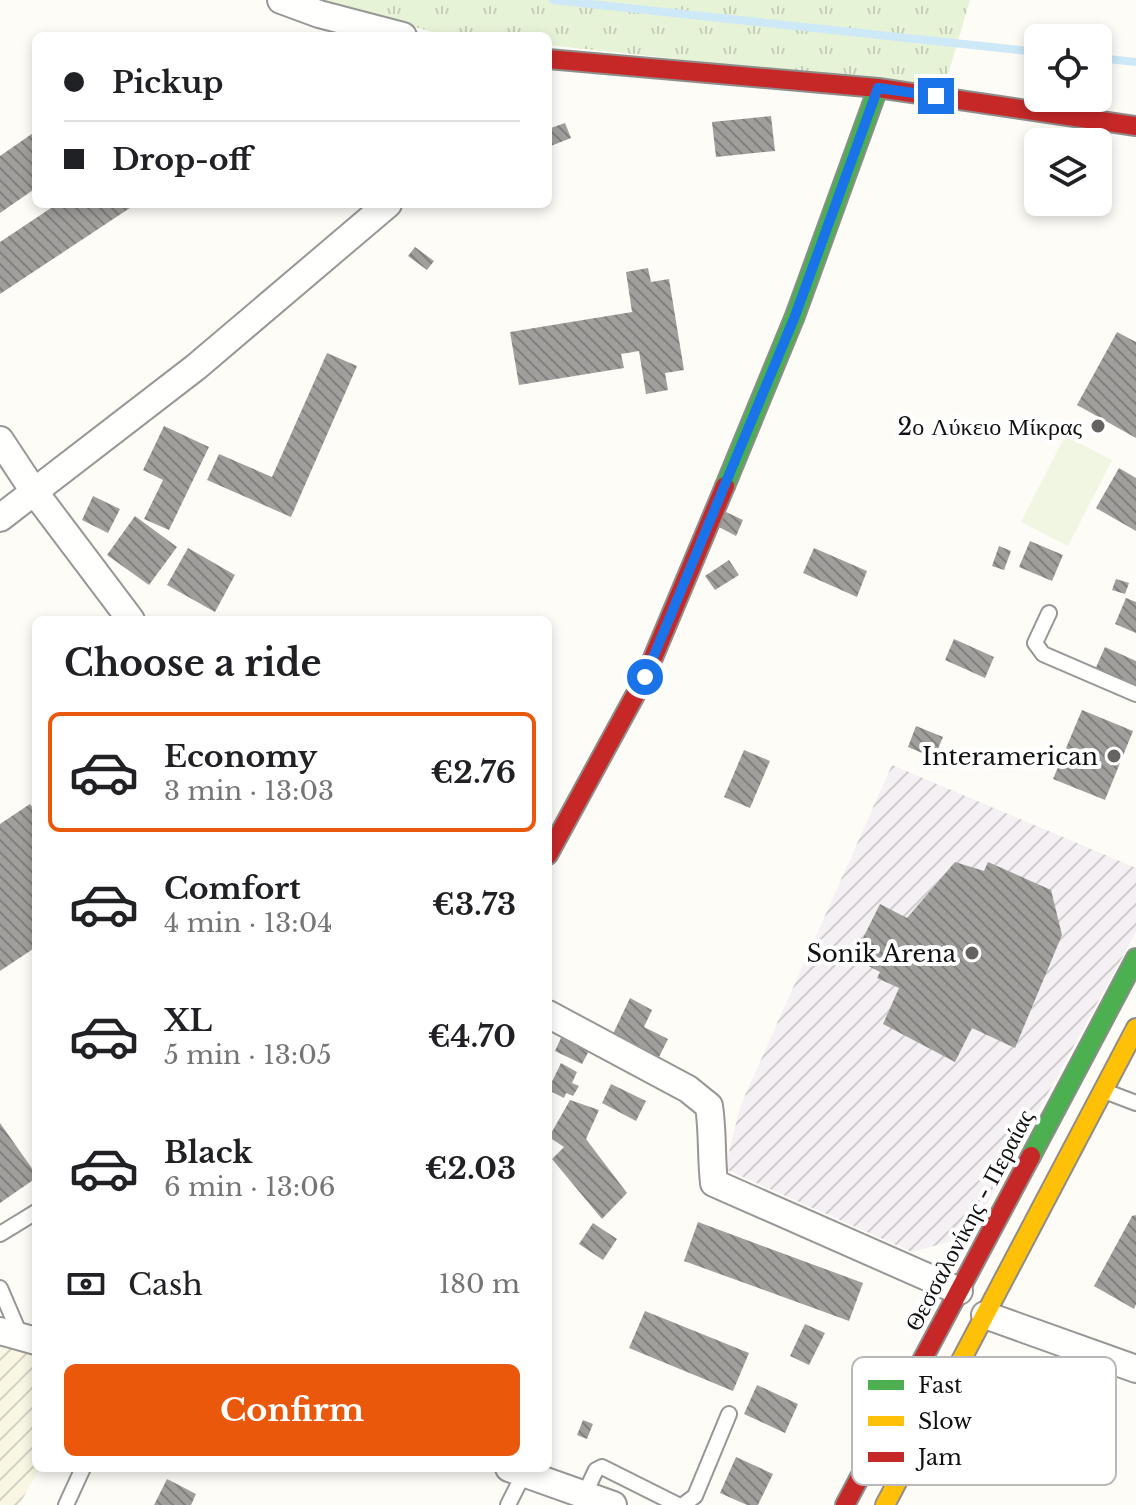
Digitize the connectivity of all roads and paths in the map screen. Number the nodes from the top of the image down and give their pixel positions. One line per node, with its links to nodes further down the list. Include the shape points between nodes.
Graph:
1 (281, 0): 2 (street)
2 (388, 32)
3 (552, 59): 4 (street)
4 (878, 88): 5 (street); 13 (street, via 795,316 645,677)
5 (1136, 126)
6 (383, 208): 8 (street, via 196,367)
7 (0, 440): 8 (street)
8 (33, 490): 9 (street); 11 (street)
9 (0, 518)
10 (1049, 613): 12 (lane, via 1035,643 1043,654)
11 (128, 616)
12 (1136, 694)
13 (552, 848)
14 (1136, 958): 22 (street, Θεσσαλονίκης - Περαίας)
15 (552, 1016): 22 (street, via 688,1089 709,1106 714,1183)
16 (1136, 1028): 17 (street)
17 (1103, 1091): 18 (lane); 23 (street)
18 (1136, 1103)
19 (32, 1214): 20 (lane)
20 (0, 1234)
21 (0, 1288): 24 (lane)
22 (959, 1291): 25 (street, Θεσσαλονίκης - Περαίας)
23 (985, 1315): 26 (street); 27 (street)
24 (19, 1336)
25 (924, 1357)
26 (963, 1357)
27 (1102, 1357)
28 (1116, 1362): 29 (street)
29 (1136, 1369)
30 (729, 1414): 40 (lane, via 695,1496)
31 (81, 1472): 37 (lane)
32 (517, 1472): 38 (lane)
33 (520, 1472): 36 (street)
34 (856, 1485): 41 (street, Θεσσαλονίκης - Περαίας)
35 (896, 1485): 42 (street)
36 (585, 1493): 39 (street); 40 (lane, via 602,1467)
37 (66, 1505)
38 (508, 1505)
39 (613, 1505)
40 (680, 1505)
41 (845, 1505)
42 (885, 1505)

